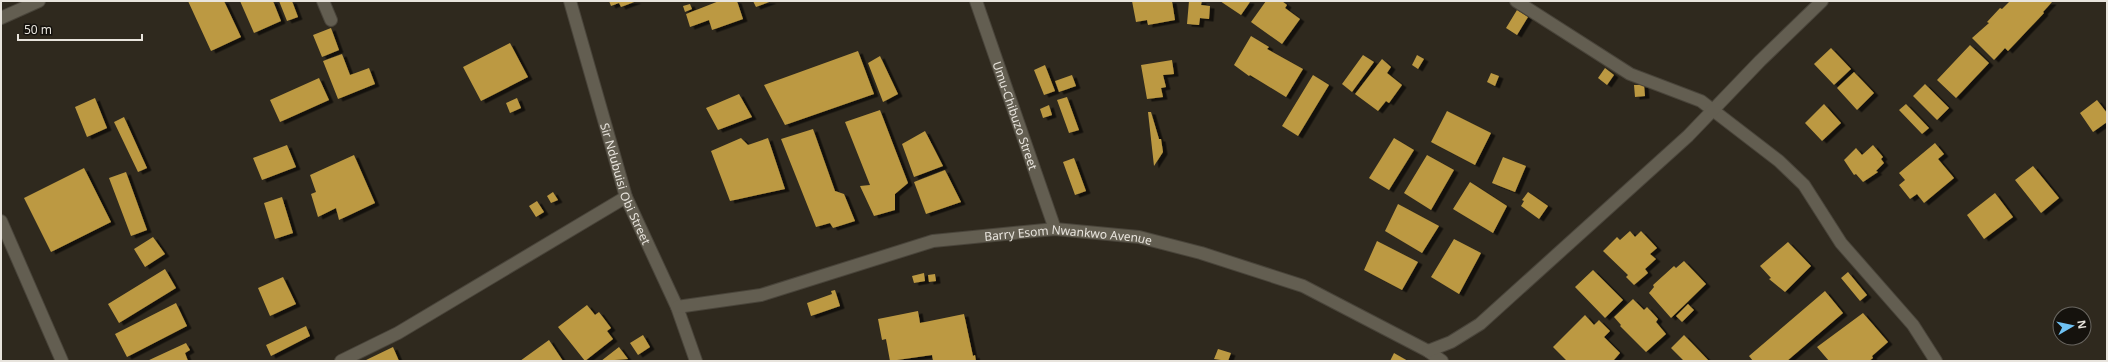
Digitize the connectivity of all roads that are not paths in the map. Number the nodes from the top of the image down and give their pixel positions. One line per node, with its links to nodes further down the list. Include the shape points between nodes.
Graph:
1 (39, 1): 7 (street)
2 (323, 1): 8 (street)
3 (570, 1): 10 (street, Sir Ndubuisi Obi Street)
4 (976, 1): 12 (street, Umu-Chibuzo Street)
5 (1516, 1): 9 (street, via 1630,74 1701,101)
6 (1822, 1): 9 (street)
7 (1, 18)
8 (331, 20)
9 (1714, 110): 14 (street, via 1480,324 1451,342); 19 (street, via 1779,161 1804,185 1841,242 1913,325)
10 (626, 197): 13 (street, Sir Ndubuisi Obi Street); 16 (street, via 398,333)
11 (1, 221): 15 (street)
12 (1055, 229): 13 (street, Barry Esom Nwankwo Avenue, via 933,241 761,295); 14 (street, Barry Esom Nwankwo Avenue, via 1139,238 1201,254 1303,286)
13 (677, 307): 17 (street, Sir Ndubuisi Obi Street)
14 (1428, 351): 18 (street, Barry Esom Nwankwo Avenue)
15 (62, 361)
16 (341, 361)
17 (696, 361)
18 (1442, 361)
19 (1936, 361)

